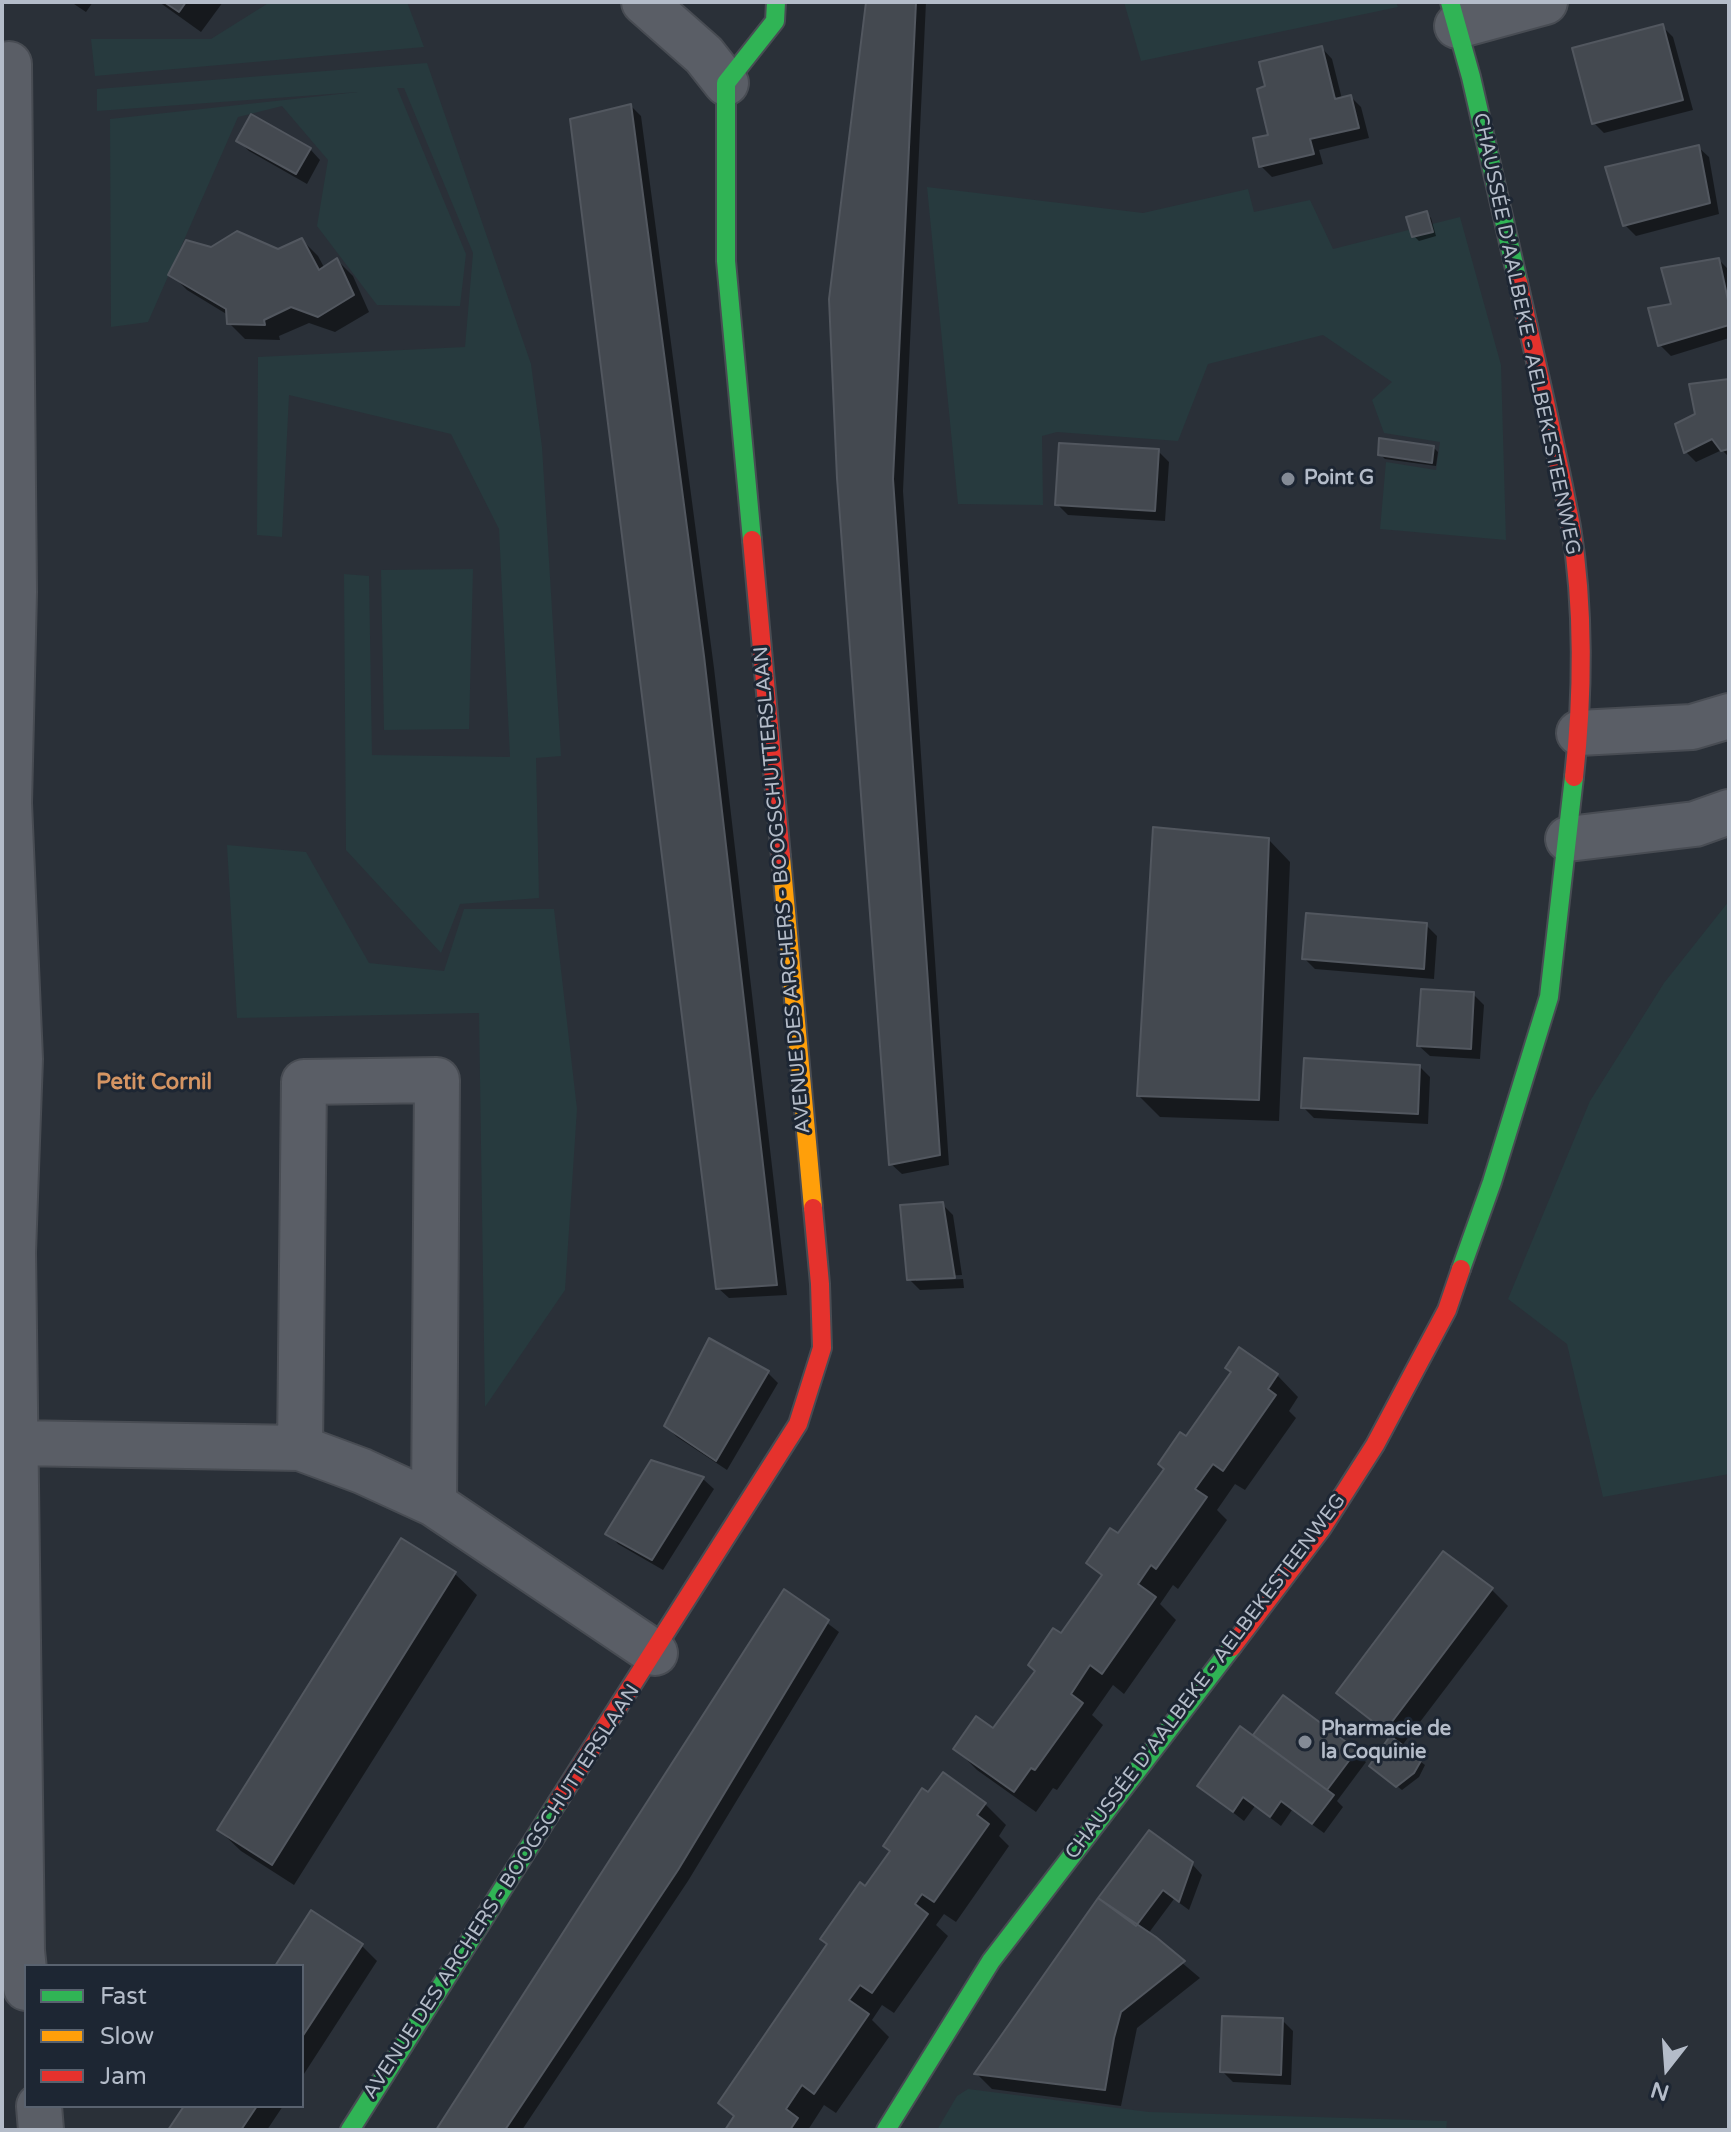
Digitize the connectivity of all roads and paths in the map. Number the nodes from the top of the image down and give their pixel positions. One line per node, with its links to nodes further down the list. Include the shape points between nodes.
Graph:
1 (644, 2): 6 (street, via 704,55)
2 (776, 2): 6 (main road, via 775,21)
3 (1545, 2): 4 (street, CHAUSSÉE D'AALBEKE - AELBEKESTEENWEG)
4 (1454, 14): 8 (main road, CHAUSSÉE D'AALBEKE - AELBEKESTEENWEG, via 1571,529 1579,603)
5 (9, 64): 11 (street, via 14,592 9,803 20,1059 13,1252)
6 (726, 83): 14 (main road, AVENUE DES ARCHERS - BOOGSCHUTTERSLAAN, via 729,316 822,1348 798,1424)
7 (1729, 716): 8 (street, via 1692,727)
8 (1579, 733): 10 (main road, CHAUSSÉE D'AALBEKE - AELBEKESTEENWEG)
9 (1729, 812): 10 (street, via 1695,824)
10 (1568, 839): 19 (main road, CHAUSSÉE D'AALBEKE - AELBEKESTEENWEG, via 1549,997 1447,1310 1375,1445 1322,1528 991,1961)
11 (17, 1443): 12 (street); 15 (street)
12 (300, 1448): 13 (street); 13 (street, via 304,1082 437,1080)
13 (434, 1504): 14 (street)
14 (655, 1653): 18 (main road, AVENUE DES ARCHERS - BOOGSCHUTTERSLAAN)
15 (24, 1970)
16 (39, 2108): 17 (street)
17 (41, 2130)
18 (350, 2130)
19 (886, 2130)

